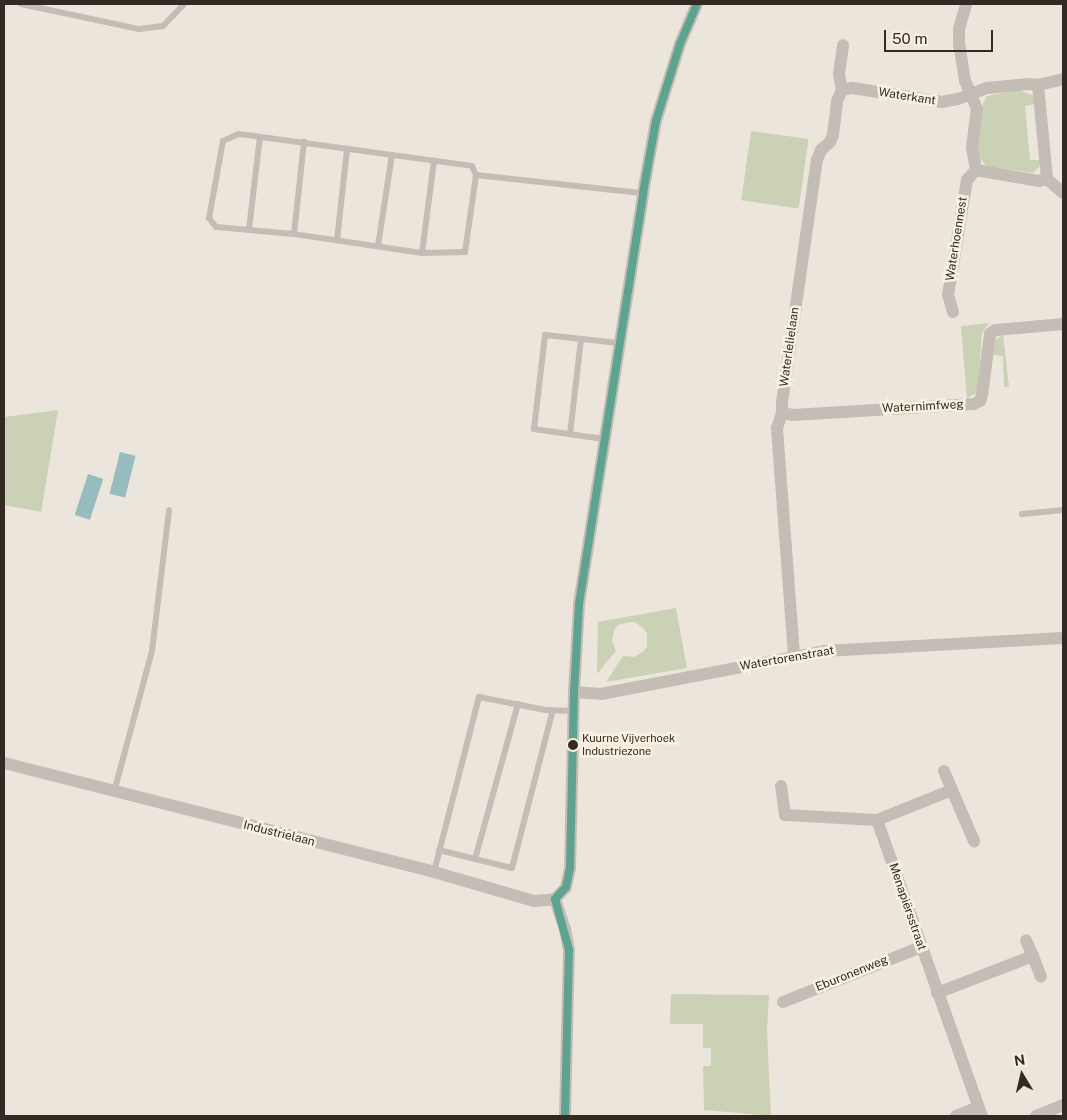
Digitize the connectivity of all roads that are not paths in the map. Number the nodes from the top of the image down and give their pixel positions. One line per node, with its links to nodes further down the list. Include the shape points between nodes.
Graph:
1 (21, 4): 2 (lane, via 138,29 163,26)
2 (184, 4)
3 (697, 4): 18 (street, via 680,44 656,121)
4 (966, 4): 9 (street, via 959,29 959,45 965,81)
5 (843, 45): 8 (street, Waterlelielaan, via 839,74)
6 (1063, 78): 7 (street)
7 (1038, 86): 9 (street, via 987,88); 17 (street)
8 (842, 90): 9 (street, Waterkant, via 852,88 942,102); 29 (street, Waterlelielaan, via 837,101 833,135 817,160)
9 (972, 93): 15 (street, via 978,109 972,148)
10 (260, 137): 11 (lane); 20 (lane); 20 (lane, via 239,134 223,141 209,218 216,226)
11 (304, 142): 12 (lane); 21 (lane)
12 (347, 149): 13 (lane); 22 (lane)
13 (392, 155): 14 (lane); 23 (lane)
14 (434, 160): 16 (lane, via 472,166); 24 (lane)
15 (976, 170): 17 (street, via 1039,181); 25 (street, Waterhoennest, via 968,180 952,267 948,296)
16 (476, 176): 18 (lane); 24 (lane, via 466,252)
17 (1047, 179): 19 (street)
18 (643, 193): 28 (street)
19 (1063, 193)
20 (249, 229): 21 (lane)
21 (294, 234): 22 (lane)
22 (337, 240): 23 (lane)
23 (378, 246): 24 (lane)
24 (422, 253)
25 (953, 312)
26 (1063, 324): 29 (street, Waternimfweg, via 996,330 990,334 982,395 974,404 793,415)
27 (581, 339): 28 (lane); 30 (lane); 30 (lane, via 545,335 534,429)
28 (619, 343): 31 (street)
29 (782, 413): 36 (street, Waterlelielaan, via 777,428)
30 (570, 434): 31 (lane)
31 (604, 439): 37 (street, via 579,604)
32 (169, 510): 45 (lane, via 152,651)
33 (1063, 510): 34 (lane)
34 (1022, 514)
35 (1063, 638): 36 (street, Watertorenstraat, via 824,651)
36 (794, 656): 37 (street, Watertorenstraat, via 601,694)
37 (574, 692): 40 (street)
38 (518, 704): 39 (lane); 48 (lane, via 479,696); 49 (lane)
39 (553, 710): 40 (lane); 49 (lane, via 512,868)
40 (573, 711): 51 (street, via 570,868 566,887)
41 (4, 763): 45 (street, Industrielaan)
42 (944, 771): 44 (street)
43 (781, 786): 46 (street, via 785,815)
44 (952, 790): 46 (street); 47 (street)
45 (114, 792): 50 (street, Industrielaan)
46 (877, 820): 53 (street, Menapiërsstraat)
47 (974, 841)
48 (439, 850): 49 (lane); 50 (lane)
49 (475, 859)
50 (434, 872): 51 (street, Industrielaan, via 534,901)
51 (555, 899): 60 (street, via 569,950)
52 (1026, 940): 54 (street)
53 (921, 947): 56 (street, Menapiërsstraat); 57 (street, Eburonenweg)
54 (1033, 956): 55 (street); 56 (street)
55 (1041, 977)
56 (937, 993): 59 (street, Menapiërsstraat)
57 (783, 1002)
58 (1063, 1105): 62 (street)
59 (980, 1112): 61 (street)
60 (565, 1116)
61 (956, 1116)
62 (1036, 1116)

